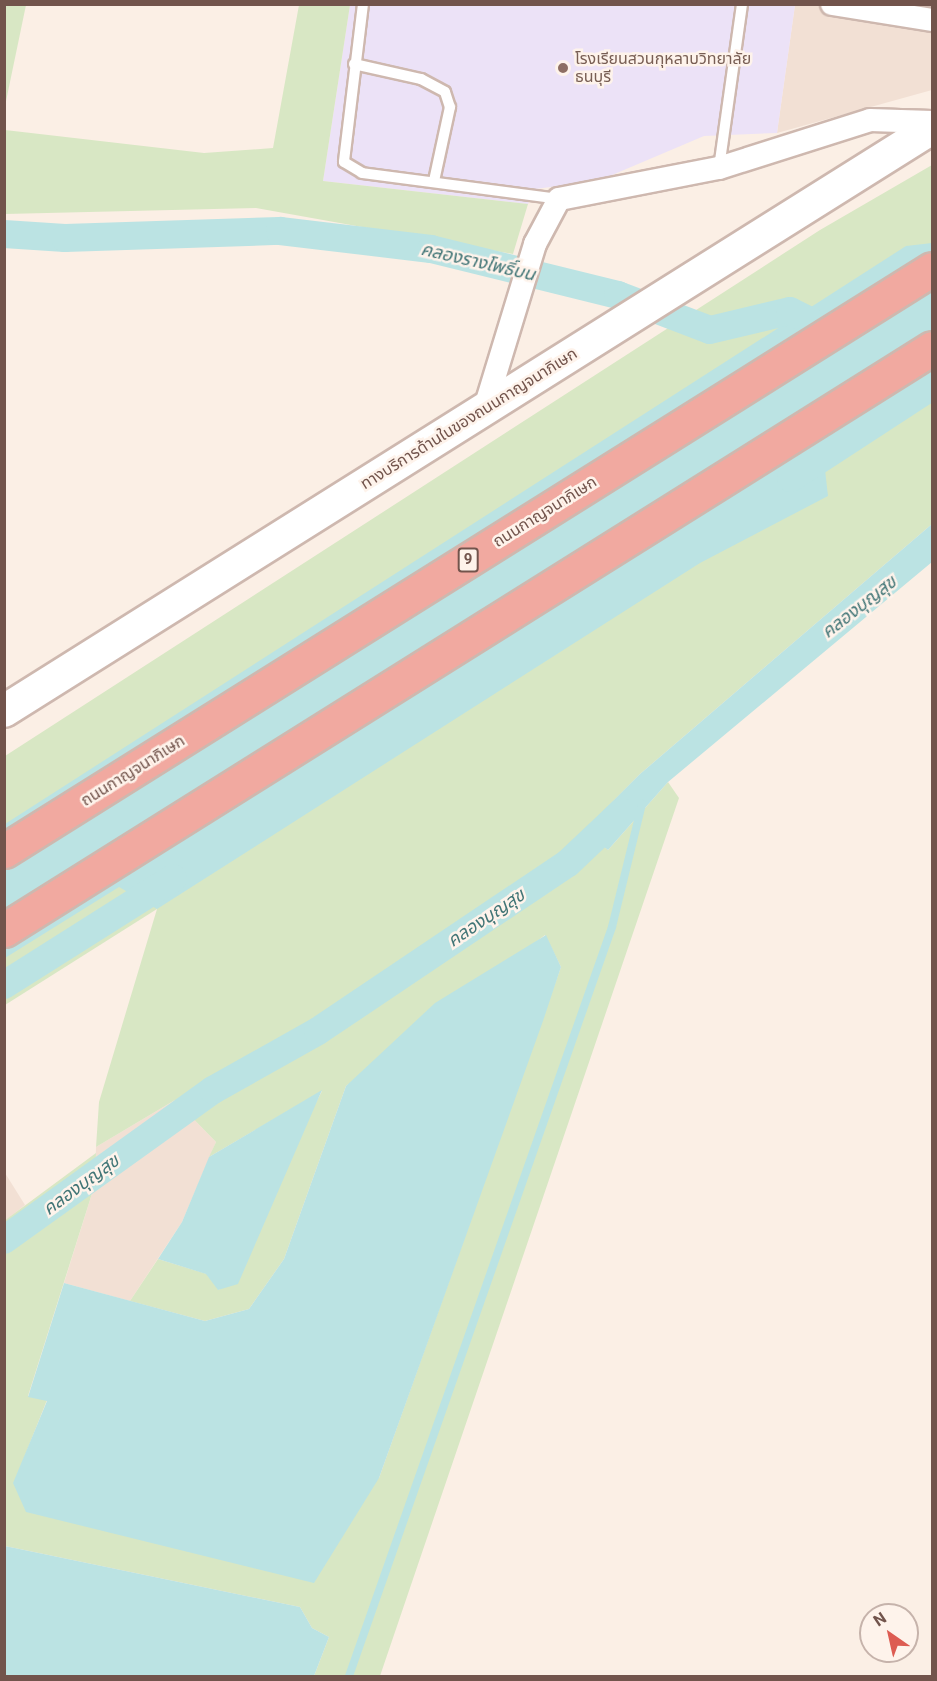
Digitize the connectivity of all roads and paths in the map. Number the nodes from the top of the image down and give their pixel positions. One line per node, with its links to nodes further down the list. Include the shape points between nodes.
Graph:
1 (363, 4): 5 (lane)
2 (742, 4): 7 (lane)
3 (832, 4): 4 (street)
4 (933, 20)
5 (354, 64): 8 (lane, via 422,79 445,93 450,107); 8 (lane, via 344,162 362,173)
6 (932, 127): 7 (street, via 870,120 830,129); 12 (main road, ทางบริการด้านในของถนนกาญจนาภิเษก)
7 (718, 168): 9 (street)
8 (434, 181): 9 (lane)
9 (559, 199): 12 (street, via 535,244)
10 (933, 269): 14 (highway, ถนนกาญจนาภิเษก / 9)
11 (933, 348): 15 (highway)
12 (484, 411): 13 (main road, ทางบริการด้านในของถนนกาญจนาภิเษก)
13 (4, 711)
14 (4, 851)
15 (4, 930)

